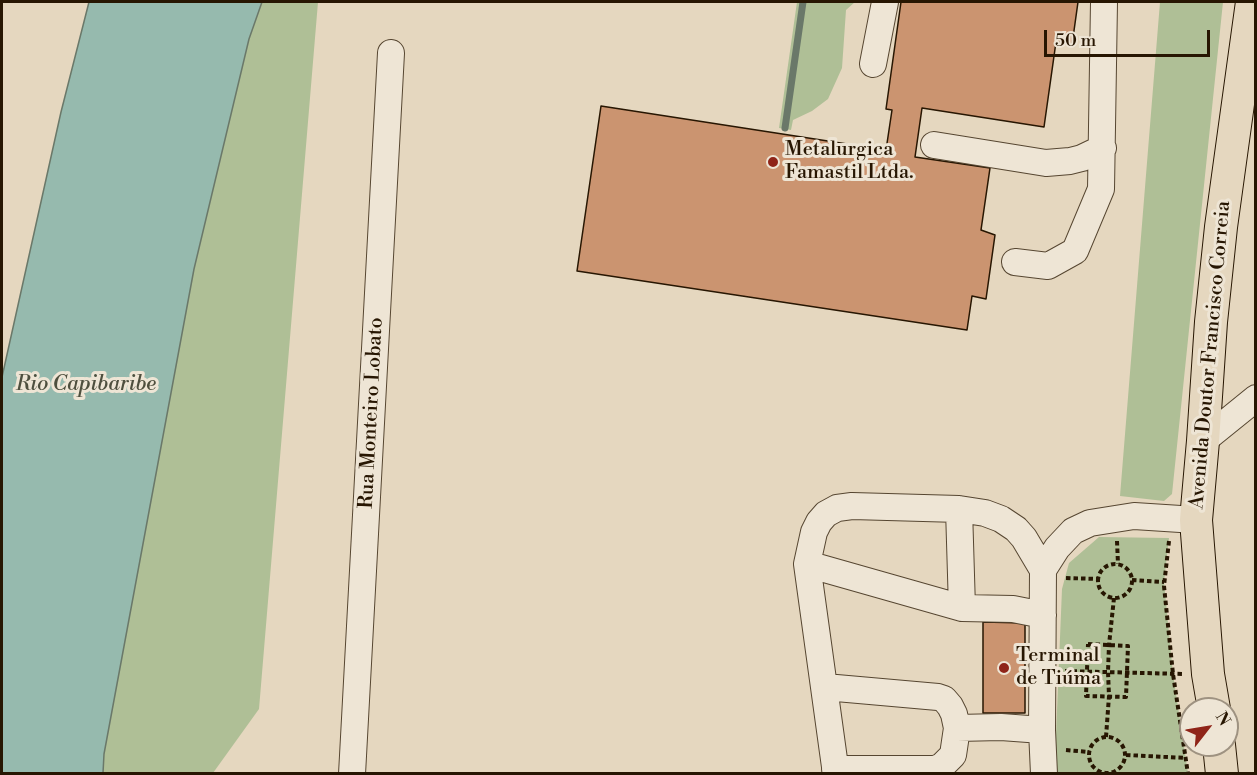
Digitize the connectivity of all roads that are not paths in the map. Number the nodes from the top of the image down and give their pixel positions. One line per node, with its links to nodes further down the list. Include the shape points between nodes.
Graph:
1 (885, 2): 5 (street)
2 (1104, 2): 7 (street)
3 (1252, 2): 10 (main road, Avenida Doutor Francisco Correia, via 1210,322)
4 (391, 52): 23 (street, Rua Monteiro Lobato)
5 (873, 64)
6 (934, 145): 7 (street, via 1046,163 1070,161)
7 (1102, 148): 8 (street, via 1101,189 1075,251 1048,267)
8 (1015, 262)
9 (1256, 398): 10 (street)
10 (1203, 441): 12 (main road, Avenida Doutor Francisco Correia)
11 (959, 509): 13 (street, via 837,508 819,522); 14 (street, via 1001,519 1016,529); 15 (street)
12 (1196, 520): 14 (street, via 1134,516 1090,523 1074,531 1057,548); 18 (main road, Avenida Doutor Francisco Correia)
13 (807, 564): 15 (street); 17 (street)
14 (1060, 575): 16 (street)
15 (962, 608): 16 (street, via 1013,609)
16 (1043, 615): 20 (street)
17 (825, 687): 19 (street, via 938,697 950,706); 22 (street)
18 (1212, 697)
19 (957, 728): 20 (street, via 1001,727); 22 (street, via 953,755 935,769)
20 (1049, 739): 24 (street)
21 (1220, 757): 25 (main road)
22 (835, 771)
23 (352, 774)
24 (1044, 774)
25 (1222, 774)

